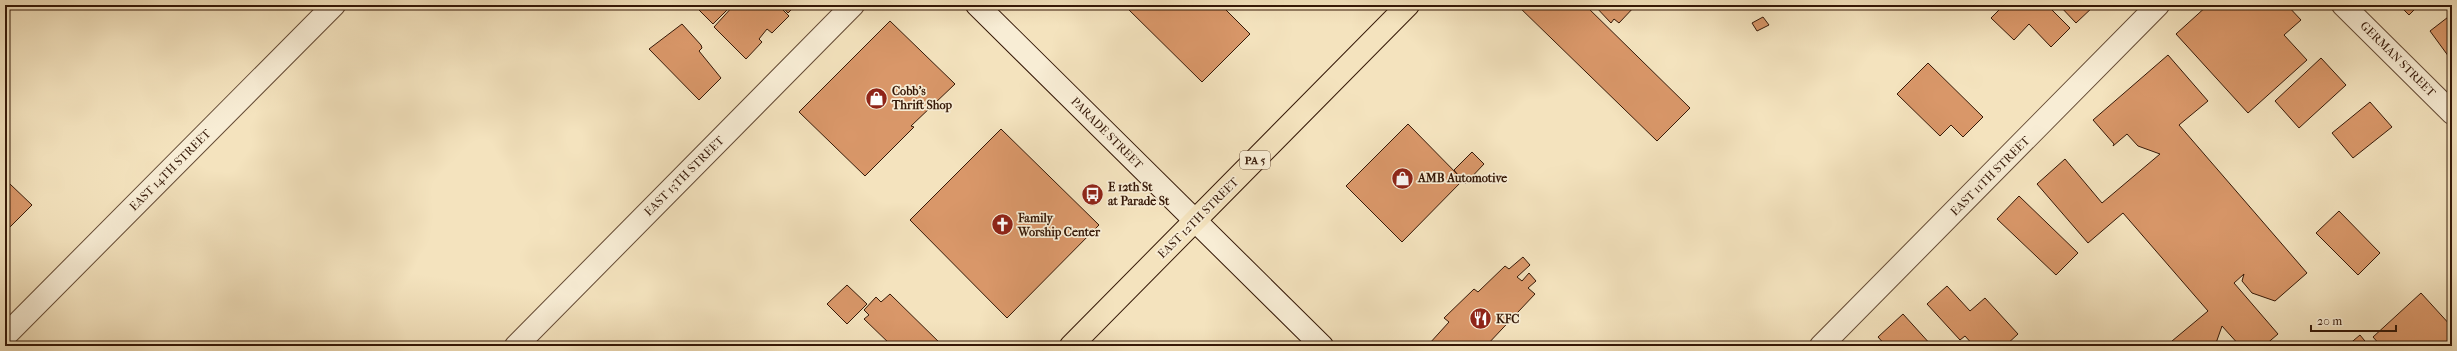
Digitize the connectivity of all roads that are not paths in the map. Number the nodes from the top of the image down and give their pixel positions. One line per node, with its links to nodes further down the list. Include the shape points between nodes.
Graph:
1 (334, 5): 9 (street, EAST 14TH STREET)
2 (853, 5): 10 (street, EAST 13TH STREET)
3 (978, 5): 8 (street, PARADE STREET)
4 (1408, 5): 8 (main road, EAST 12TH STREET / PA 5)
5 (2158, 5): 13 (street, EAST 11TH STREET)
6 (2343, 5): 7 (street, GERMAN STREET)
7 (2452, 113)
8 (1195, 221): 11 (main road, EAST 12TH STREET / PA 5); 12 (street, PARADE STREET)
9 (5, 336)
10 (516, 346)
11 (1071, 346)
12 (1322, 346)
13 (1821, 346)

